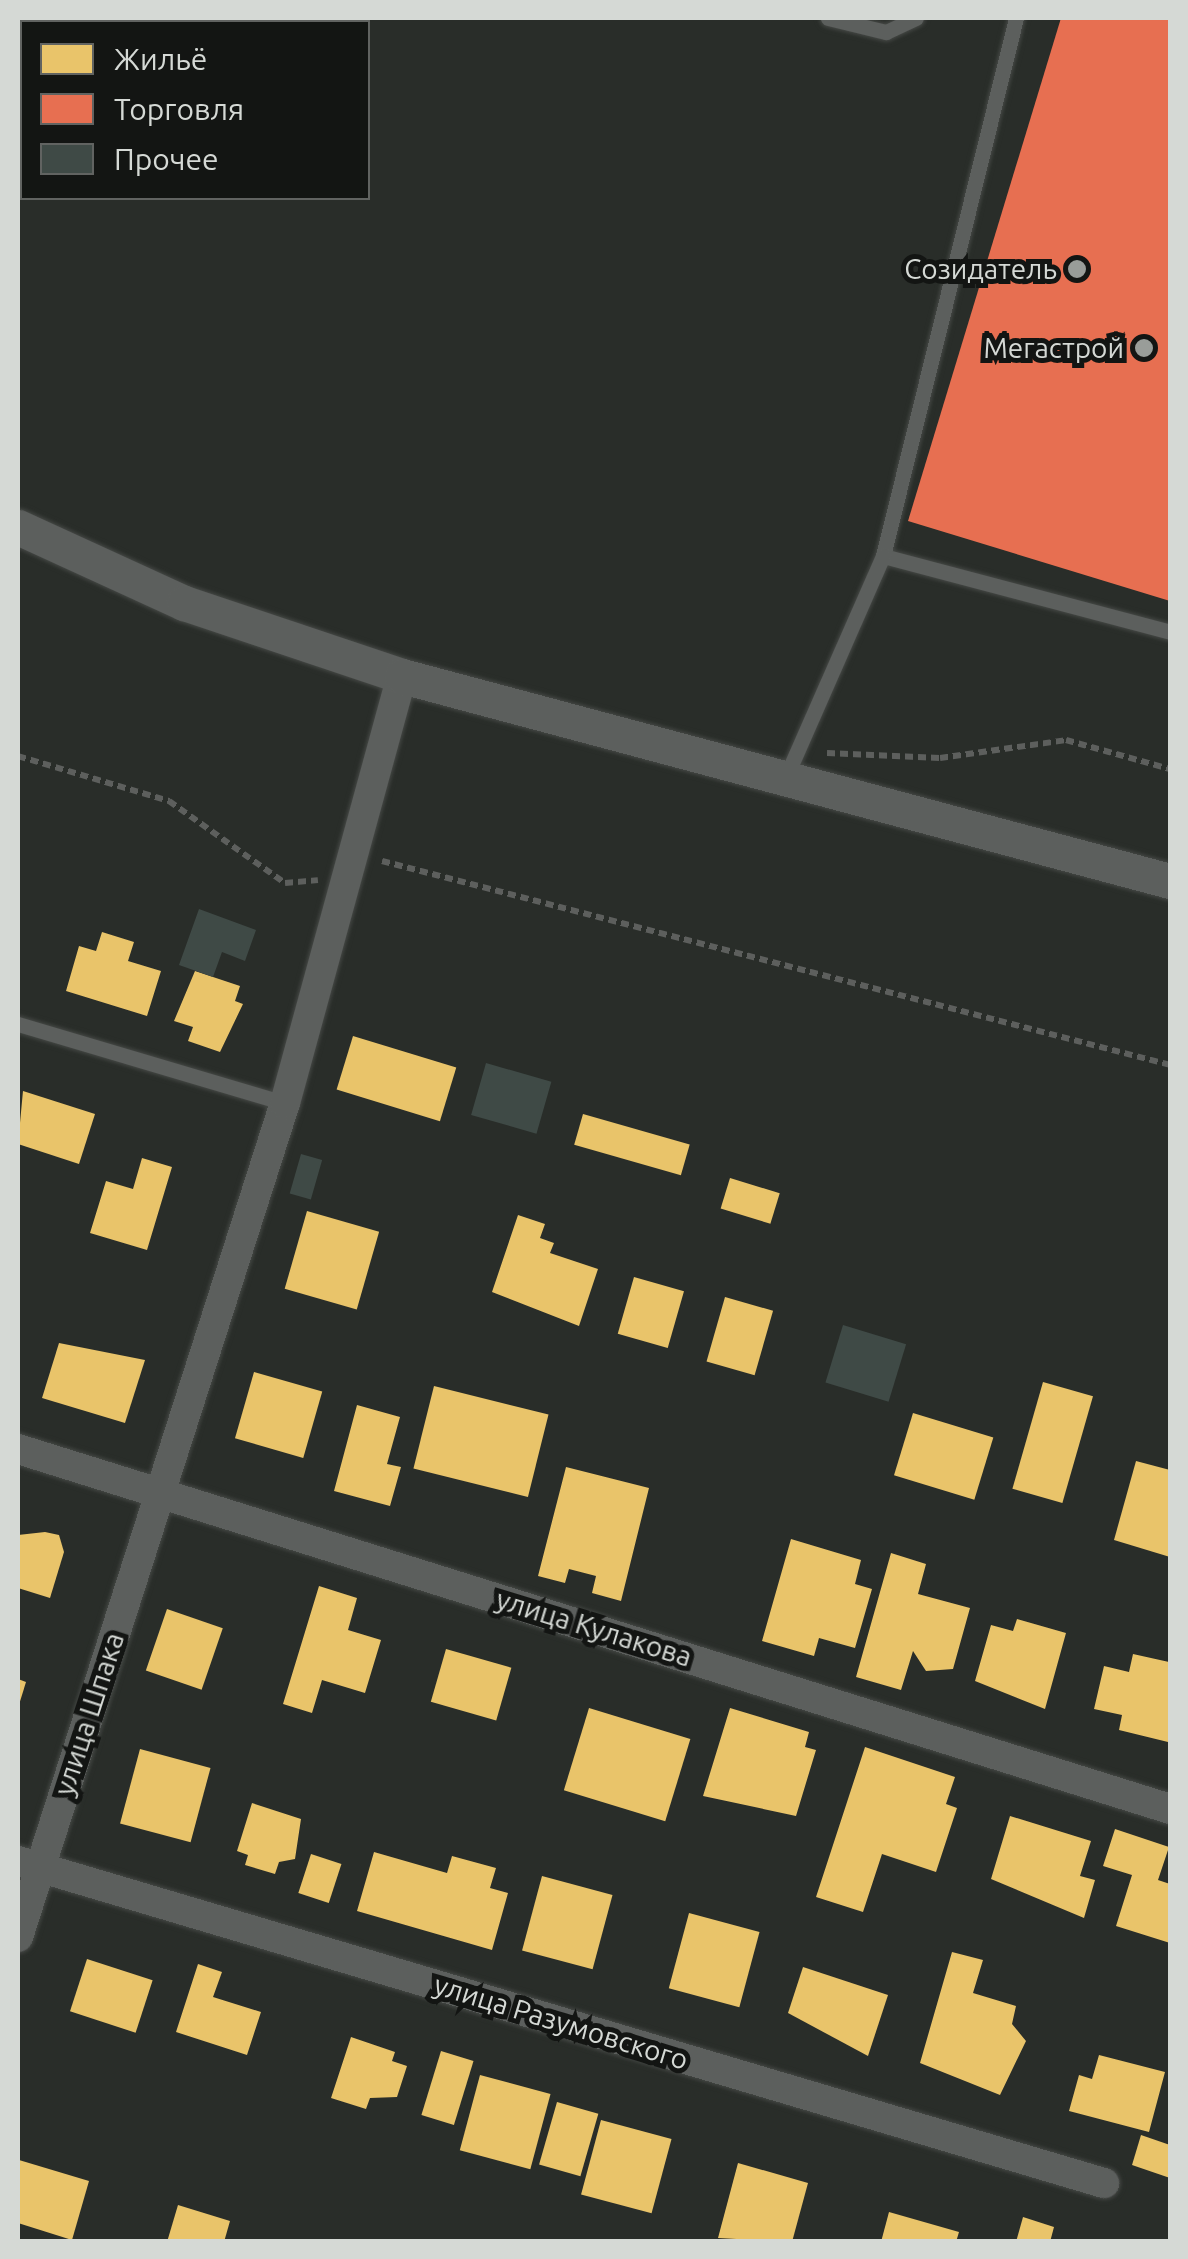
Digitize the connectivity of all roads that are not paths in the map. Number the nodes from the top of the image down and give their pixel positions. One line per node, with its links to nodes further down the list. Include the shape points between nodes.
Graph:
1 (828, 18): 2 (lane, via 886,32)
2 (916, 18)
3 (1016, 18): 5 (lane)
4 (18, 527): 7 (street, via 184,603)
5 (883, 556): 6 (lane); 8 (lane)
6 (1170, 632)
7 (402, 676): 8 (street); 11 (street, улица Шпака, via 359,855)
8 (790, 767): 9 (street)
9 (1170, 881)
10 (18, 1024): 11 (lane)
11 (285, 1103): 13 (street, улица Шпака)
12 (18, 1449): 13 (street, улица Кулакова)
13 (159, 1491): 14 (street, улица Кулакова); 15 (street, улица Шпака)
14 (1170, 1809)
15 (29, 1864): 16 (street, улица Шпака); 17 (street, улица Разумовского)
16 (18, 1938)
17 (1104, 2183)

